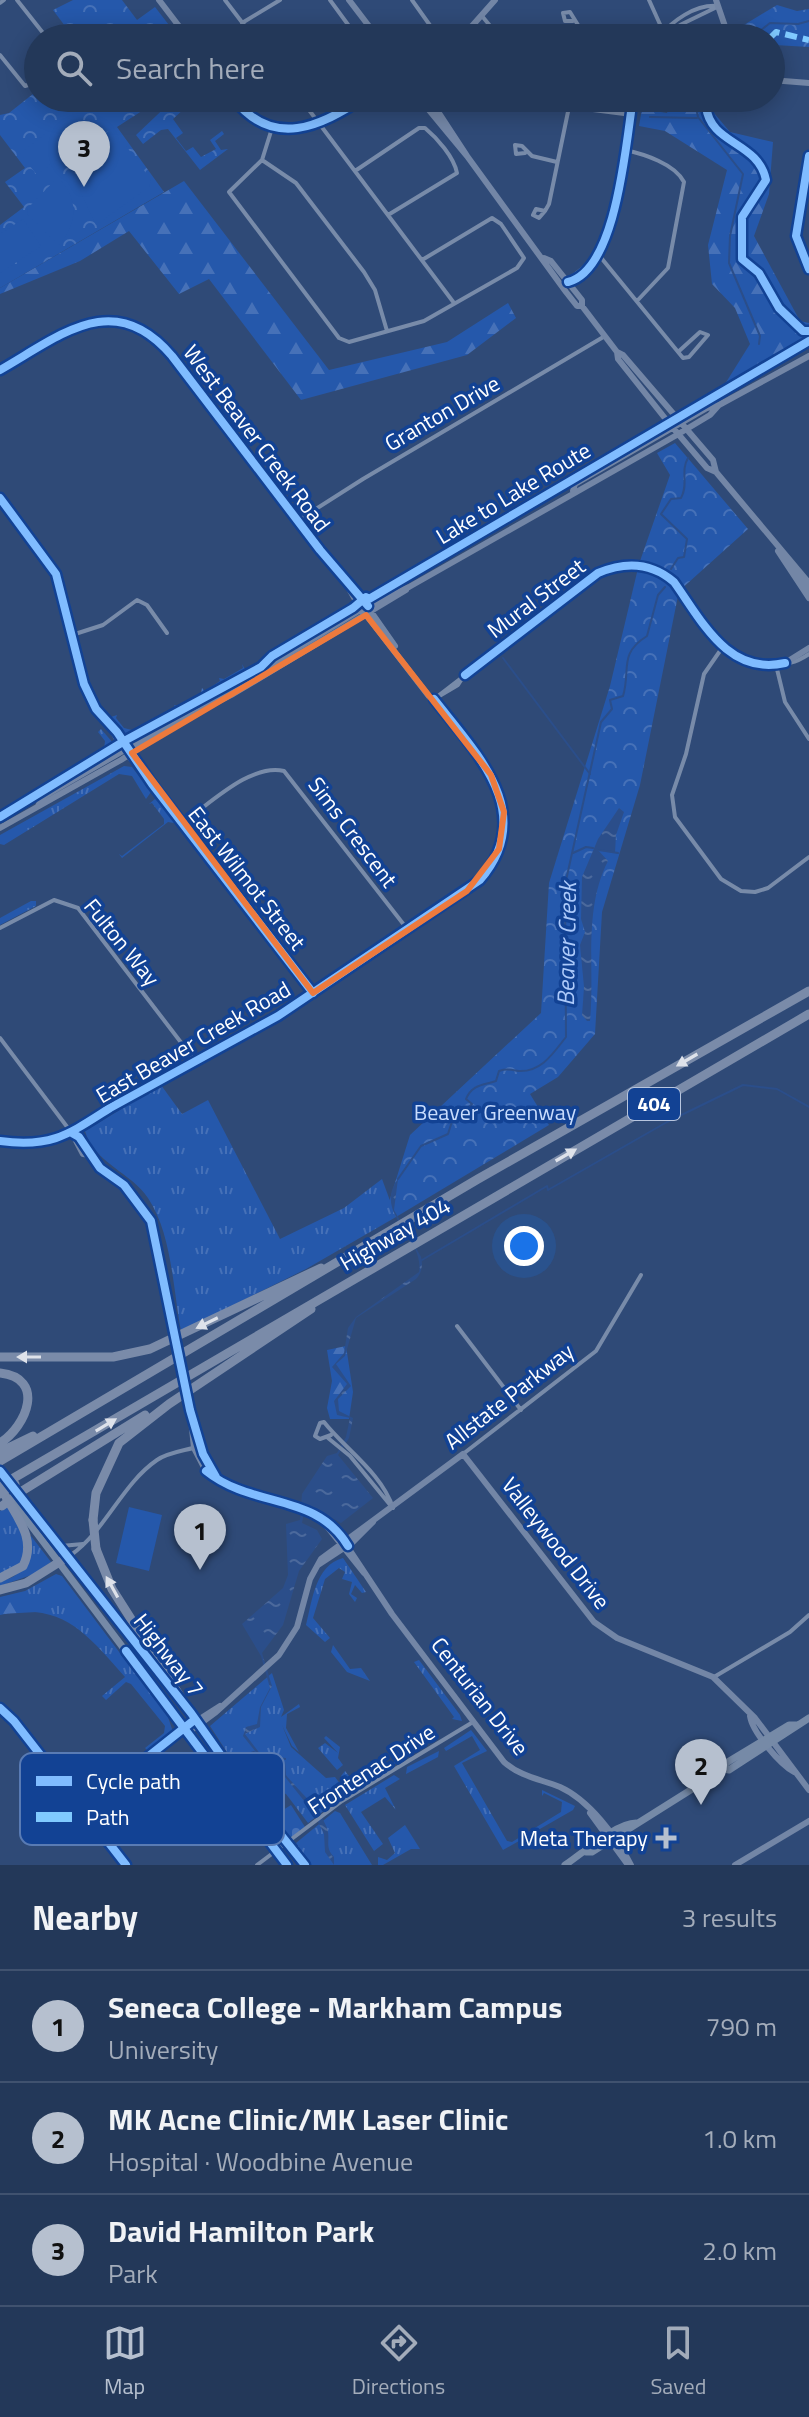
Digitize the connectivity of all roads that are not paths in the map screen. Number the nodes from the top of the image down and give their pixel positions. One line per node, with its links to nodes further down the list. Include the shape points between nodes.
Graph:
1 (17, 0): 14 (street)
2 (159, 0): 15 (street)
3 (225, 0): 13 (street)
4 (280, 0): 13 (street)
5 (330, 0): 16 (street)
6 (349, 0): 17 (street)
7 (412, 0): 18 (street)
8 (495, 0): 11 (street)
9 (649, 0): 22 (street)
10 (717, 3): 23 (street); 24 (street)
11 (482, 16): 19 (street); 20 (street)
12 (573, 21): 21 (street)
13 (242, 23)
14 (36, 24)
15 (177, 24)
16 (348, 24)
17 (367, 24)
18 (429, 24)
19 (473, 24)
20 (489, 24)
21 (575, 24)
22 (660, 24)
23 (683, 24)
24 (724, 24)
25 (0, 55): 28 (street)
26 (785, 81): 27 (street)
27 (809, 83)
28 (24, 85)
29 (249, 112): 37 (street)
30 (310, 112): 38 (street)
31 (341, 112): 38 (street)
32 (431, 112): 41 (street)
33 (438, 112): 41 (street)
34 (568, 112): 44 (street)
35 (622, 112): 36 (street)
36 (632, 114): 39 (street)
37 (273, 125): 38 (street); 43 (street)
38 (320, 125): 45 (street)
39 (625, 150): 48 (street); 52 (street, via 651,157 684,182 668,268)
40 (525, 153): 44 (street)
41 (467, 156): 51 (street)
42 (809, 156): 50 (street, via 796,236)
43 (262, 160): 54 (street, via 296,183 369,278); 54 (street, via 231,186 235,203 339,338 349,342)
44 (557, 162): 46 (street)
45 (354, 172): 47 (street); 47 (street, via 419,128 432,133 457,173)
46 (545, 211)
47 (388, 215): 49 (street)
48 (598, 254): 51 (street); 52 (street)
49 (422, 260): 53 (street); 53 (street, via 489,219 501,224 523,262)
50 (809, 269)
51 (564, 284): 55 (street)
52 (637, 301): 56 (street)
53 (454, 303): 54 (street, via 424,321)
54 (387, 331)
55 (605, 336): 59 (street); 61 (street, Granton Drive)
56 (678, 352): 56 (street, via 689,357 708,335 700,332)
57 (809, 356): 59 (street)
58 (0, 370): 61 (street, West Beaver Creek Road, via 83,323 115,321 139,327 172,356)
59 (679, 429): 62 (street, via 713,460 716,472); 67 (street)
60 (0, 498): 69 (street, East Wilmot Street, via 56,574)
61 (297, 521): 67 (street, West Beaver Creek Road)
62 (774, 544): 63 (street); 64 (street)
63 (787, 568): 65 (street); 66 (street)
64 (809, 583)
65 (809, 590)
66 (809, 598)
67 (367, 611): 75 (street, East Beaver Creek Road); 77 (street)
68 (167, 633): 69 (street, via 147,605 137,600 103,625)
69 (72, 635): 77 (street, East Wilmot Street, via 84,684)
70 (809, 646): 73 (street)
71 (722, 648): 74 (street, Mural Street, via 747,663); 75 (street, Mural Street, via 664,573 639,564 612,567); 80 (street, via 704,674 672,795 675,817 721,879 741,891 768,888)
72 (809, 654): 73 (street, Mural Street)
73 (785, 663): 74 (street, Mural Street)
74 (776, 665): 76 (street, via 785,702)
75 (434, 699): 82 (street, East Beaver Creek Road, via 491,775 504,823 495,859 480,880)
76 (809, 739)
77 (128, 752): 78 (street, East Wilmot Street); 79 (street)
78 (182, 823): 82 (street, Sims Crescent, via 252,775 284,771); 85 (street, East Wilmot Street)
79 (0, 828)
80 (809, 857)
81 (0, 928): 89 (street, Fulton Way, via 54,900 80,909)
82 (408, 930): 85 (street, East Beaver Creek Road)
83 (809, 984): 87 (highway)
84 (809, 991): 87 (highway, Highway 404 / 404)
85 (313, 993): 89 (street, East Beaver Creek Road)
86 (809, 1014): 93 (highway, Highway 404 / 404, one-way to 86)
87 (754, 1021): 92 (highway, Highway 404 / 404, one-way to 92)
88 (0, 1038): 90 (street)
89 (196, 1062): 90 (street, East Beaver Creek Road)
90 (70, 1131): 91 (street, East Beaver Creek Road, via 48,1141); 103 (street, bridge, via 104,1171 124,1185 151,1221)
91 (0, 1141)
92 (328, 1267): 96 (highway, one-way to 96, via 310,1270 141,1351 113,1357); 100 (highway, Highway 404 / 404)
93 (367, 1271): 98 (highway); 108 (highway, Highway 404 / 404, one-way to 93, via 39,1465)
94 (641, 1275): 99 (street, Allstate Parkway, via 596,1351)
95 (457, 1326): 99 (street)
96 (0, 1357)
97 (0, 1373): 102 (highway, via 20,1380 29,1407 18,1429)
98 (205, 1379): 108 (highway); 122 (highway, one-way to 98, bridge, via 112,1589 96,1549 93,1520 96,1493 119,1443)
99 (521, 1410): 105 (street, Allstate Parkway)
100 (62, 1424): 104 (highway); 106 (highway, Highway 404 / 404)
101 (329, 1436): 112 (street, via 353,1450)
102 (0, 1443)
103 (197, 1447): 113 (street, via 159,1458 141,1473); 114 (street, Centurian Drive, via 207,1473 231,1489 326,1518)
104 (0, 1452)
105 (463, 1454): 112 (street, Allstate Parkway); 121 (street, Valleywood Drive, via 594,1622 617,1638)
106 (0, 1461)
107 (0, 1471): 115 (main road, Highway 7)
108 (17, 1485): 109 (highway, bridge); 110 (highway, bridge); 111 (highway, bridge)
109 (0, 1486): 117 (main road, Highway 7); 118 (highway, via 29,1547 23,1566)
110 (0, 1494)
111 (1, 1506)
112 (393, 1508): 114 (street, Allstate Parkway)
113 (85, 1544): 115 (street); 116 (street)
114 (344, 1545): 125 (street, Allstate Parkway, via 318,1565 297,1627 279,1655); 126 (street, Centurian Drive)
115 (61, 1546): 116 (main road, Highway 7)
116 (69, 1556): 117 (highway); 122 (main road, Highway 7)
117 (59, 1563): 119 (highway, via 26,1583); 127 (main road, Highway 7)
118 (0, 1578)
119 (0, 1590)
120 (809, 1615): 121 (street)
121 (713, 1677): 128 (street, Valleywood Drive)
122 (183, 1701): 125 (main road, Highway 7)
123 (0, 1708): 129 (street)
124 (809, 1718): 128 (main road, via 789,1725)
125 (198, 1722): 127 (street, Allstate Parkway); 132 (main road, Highway 7)
126 (473, 1722): 136 (street, Centurian Drive, via 509,1767 562,1788); 137 (street, Frontenac Drive, via 342,1801)
127 (184, 1729): 130 (street); 131 (main road, Highway 7)
128 (769, 1742): 133 (street, Valleywood Drive); 136 (main road)
129 (39, 1753)
130 (153, 1753)
131 (202, 1753)
132 (221, 1753)
133 (809, 1790)
134 (809, 1821): 149 (street)
135 (284, 1838): 137 (main road, Highway 7)
136 (609, 1838): 147 (main road); 148 (street, Centurian Drive)
137 (287, 1842): 138 (street, Frontenac Drive); 146 (main road, Highway 7)
138 (284, 1844)
139 (111, 1845): 143 (street)
140 (271, 1845): 142 (main road, Highway 7)
141 (283, 1845): 142 (street, Frontenac Drive)
142 (275, 1851): 144 (street, Frontenac Drive); 145 (main road, Highway 7)
143 (126, 1865)
144 (257, 1865)
145 (287, 1865)
146 (305, 1865)
147 (565, 1865)
148 (629, 1865)
149 (735, 1865)

